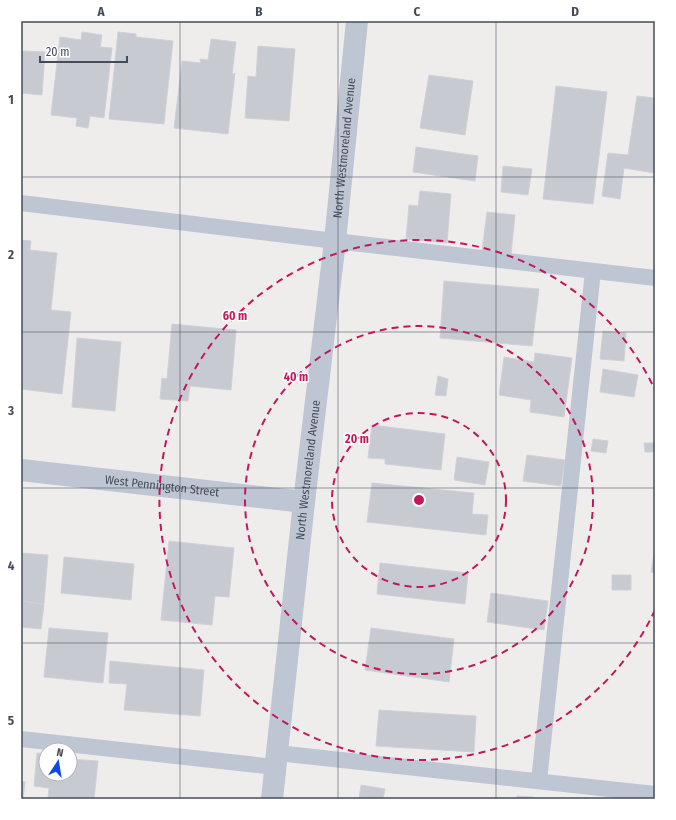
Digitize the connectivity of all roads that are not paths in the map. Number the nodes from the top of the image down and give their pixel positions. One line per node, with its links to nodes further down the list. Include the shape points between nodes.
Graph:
1 (357, 21): 3 (street, North Westmoreland Avenue)
2 (21, 203): 3 (lane)
3 (335, 241): 4 (lane); 7 (street, North Westmoreland Avenue)
4 (593, 271): 5 (lane); 10 (lane)
5 (655, 278)
6 (21, 470): 7 (street, West Pennington Street)
7 (304, 502): 9 (street, North Westmoreland Avenue)
8 (21, 739): 9 (lane)
9 (276, 760): 10 (lane); 12 (street, North Westmoreland Avenue)
10 (539, 781): 11 (lane)
11 (655, 794)
12 (272, 799)

